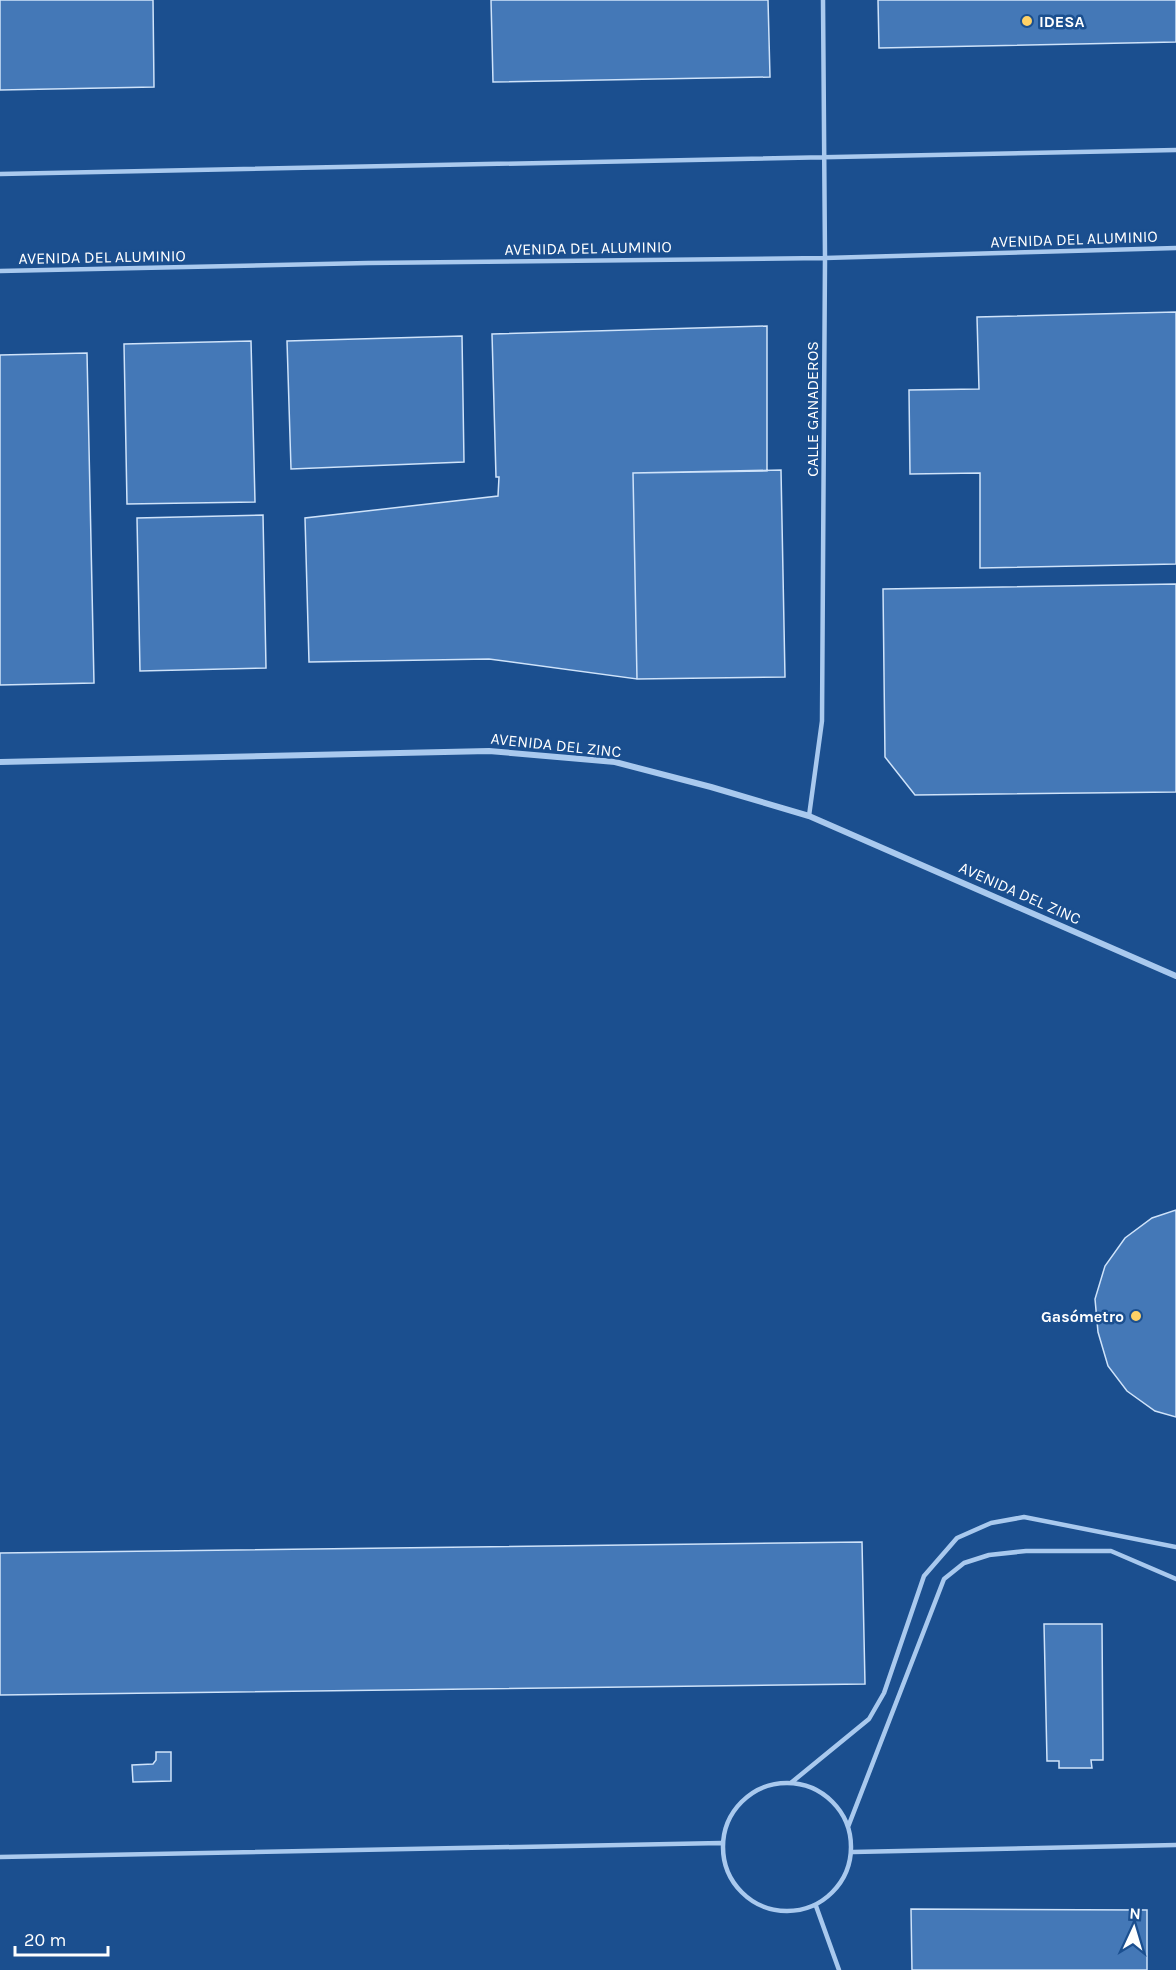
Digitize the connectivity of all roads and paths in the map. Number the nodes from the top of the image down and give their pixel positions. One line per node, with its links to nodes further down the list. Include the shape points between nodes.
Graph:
1 (823, 0): 3 (lane, CALLE GANADEROS)
2 (1176, 150): 3 (lane)
3 (824, 158): 4 (lane); 6 (lane, CALLE GANADEROS)
4 (0, 174)
5 (1176, 248): 6 (lane, AVENIDA DEL ALUMINIO)
6 (825, 258): 7 (lane, AVENIDA DEL ALUMINIO); 9 (lane, CALLE GANADEROS, via 822,721)
7 (0, 271)
8 (0, 762): 9 (street, AVENIDA DEL ZINC, via 489,751 615,762)
9 (810, 816): 10 (street, AVENIDA DEL ZINC)
10 (1176, 976)
11 (1176, 1547): 13 (lane, via 1024,1517 991,1523 957,1538 924,1576 884,1693 869,1719)
12 (1176, 1579): 14 (lane, via 1111,1551 1026,1551 989,1555 964,1563 944,1580)
13 (792, 1782): 14 (lane, via 824,1793); 15 (lane, via 758,1789 741,1803 732,1811)
14 (848, 1827): 17 (lane)
15 (721, 1843): 18 (lane); 19 (lane, via 728,1876 750,1902 783,1913)
16 (1176, 1845): 17 (lane)
17 (853, 1852): 19 (lane, via 842,1884)
18 (0, 1857)
19 (816, 1906): 20 (lane)
20 (839, 1970)

